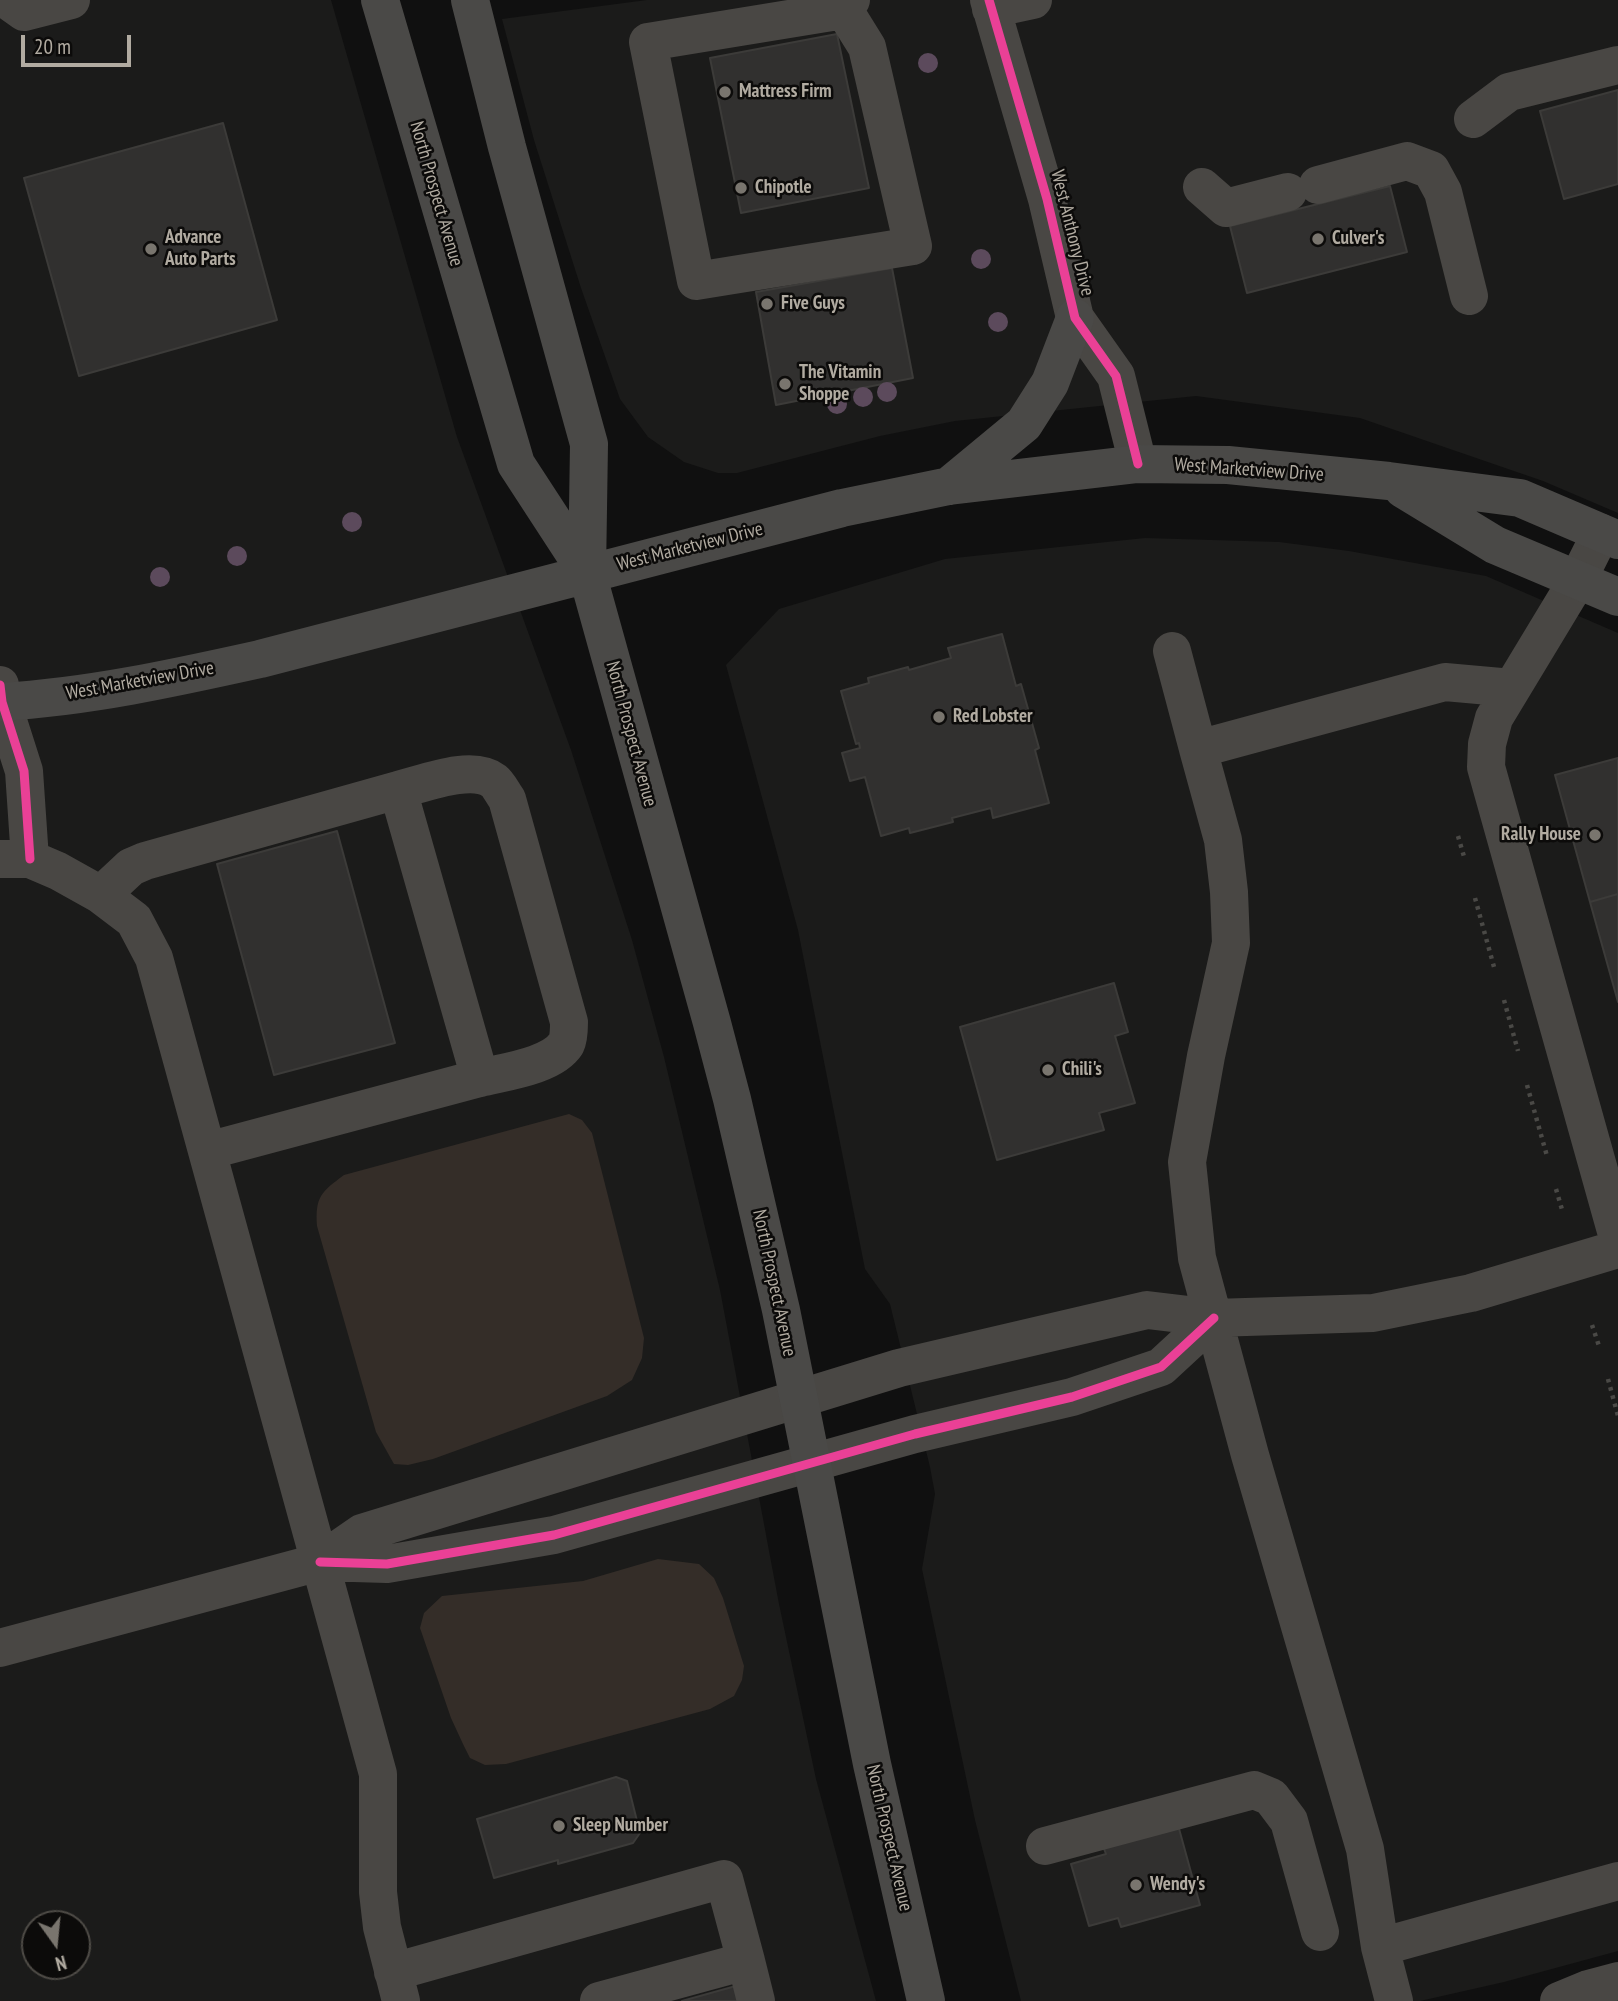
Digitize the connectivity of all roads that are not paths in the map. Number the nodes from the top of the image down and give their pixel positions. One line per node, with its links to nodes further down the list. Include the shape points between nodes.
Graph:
1 (7, 0): 2 (street, via 24,12)
2 (71, 0)
3 (380, 0): 17 (main road, North Prospect Avenue, via 516,464)
4 (470, 0): 17 (main road, North Prospect Avenue, via 589,444)
5 (1034, 0): 6 (street)
6 (990, 4): 12 (street, West Anthony Drive, via 1047,199)
7 (848, 5): 7 (street, via 648,42 696,281 913,246 867,47)
8 (1618, 65): 9 (street, via 1509,92)
9 (1474, 119)
10 (1202, 187): 11 (street, via 1226,208 1408,161 1431,170 1443,192)
11 (1469, 296)
12 (1075, 318): 13 (street, West Anthony Drive, via 1116,376); 15 (main road, via 1050,383 1024,424)
13 (1138, 464): 14 (main road, West Marketview Drive, via 1228,465); 15 (main road, West Marketview Drive)
14 (1390, 481): 16 (main road, West Marketview Drive, via 1520,498); 18 (main road, West Marketview Drive, via 1495,545)
15 (949, 486): 17 (main road, West Marketview Drive, via 842,508)
16 (1610, 536): 18 (street)
17 (587, 573): 22 (main road, West Marketview Drive, via 183,676 76,694); 32 (main road, North Prospect Avenue, via 732,1099)
18 (1577, 579): 19 (main road, West Marketview Drive); 21 (street)
19 (1618, 597)
20 (1172, 651): 23 (street)
21 (1512, 688): 23 (street, via 1445,682); 29 (street, via 1494,718 1486,767)
22 (0, 699): 25 (street, via 24,771)
23 (1198, 748): 31 (street, via 1223,840 1231,930 1187,1162 1197,1258)
24 (398, 790): 26 (street, via 145,861 131,867); 27 (street); 27 (street, via 460,774 480,774 494,782 507,799 569,1022 567,1042 554,1055)
25 (15, 859): 26 (street, via 58,871)
26 (101, 895): 28 (street, via 134,920 154,958)
27 (480, 1078): 28 (street)
28 (207, 1151): 34 (street)
29 (1618, 1238)
30 (1618, 1249): 31 (street, via 1471,1293 1373,1313)
31 (1214, 1318): 32 (street, via 1147,1310 913,1364); 33 (street, via 1161,1367 1072,1397); 39 (street, via 1365,1849)
32 (798, 1399): 33 (main road, North Prospect Avenue); 34 (street, via 362,1533)
33 (811, 1463): 34 (street, via 554,1535 387,1564); 45 (main road, North Prospect Avenue)
34 (320, 1562): 35 (street); 42 (street, via 378,1774 378,1892)
35 (0, 1648)
36 (1045, 1846): 38 (street, via 1254,1790 1271,1797 1289,1821)
37 (1618, 1881): 39 (street)
38 (1320, 1932)
39 (1380, 1947): 46 (street)
40 (746, 1961): 42 (street, via 724,1878); 43 (street); 44 (street)
41 (1618, 1981): 47 (street)
42 (397, 1986)
43 (599, 2001)
44 (756, 2001)
45 (926, 2001)
46 (1394, 2001)
47 (1559, 2001)

